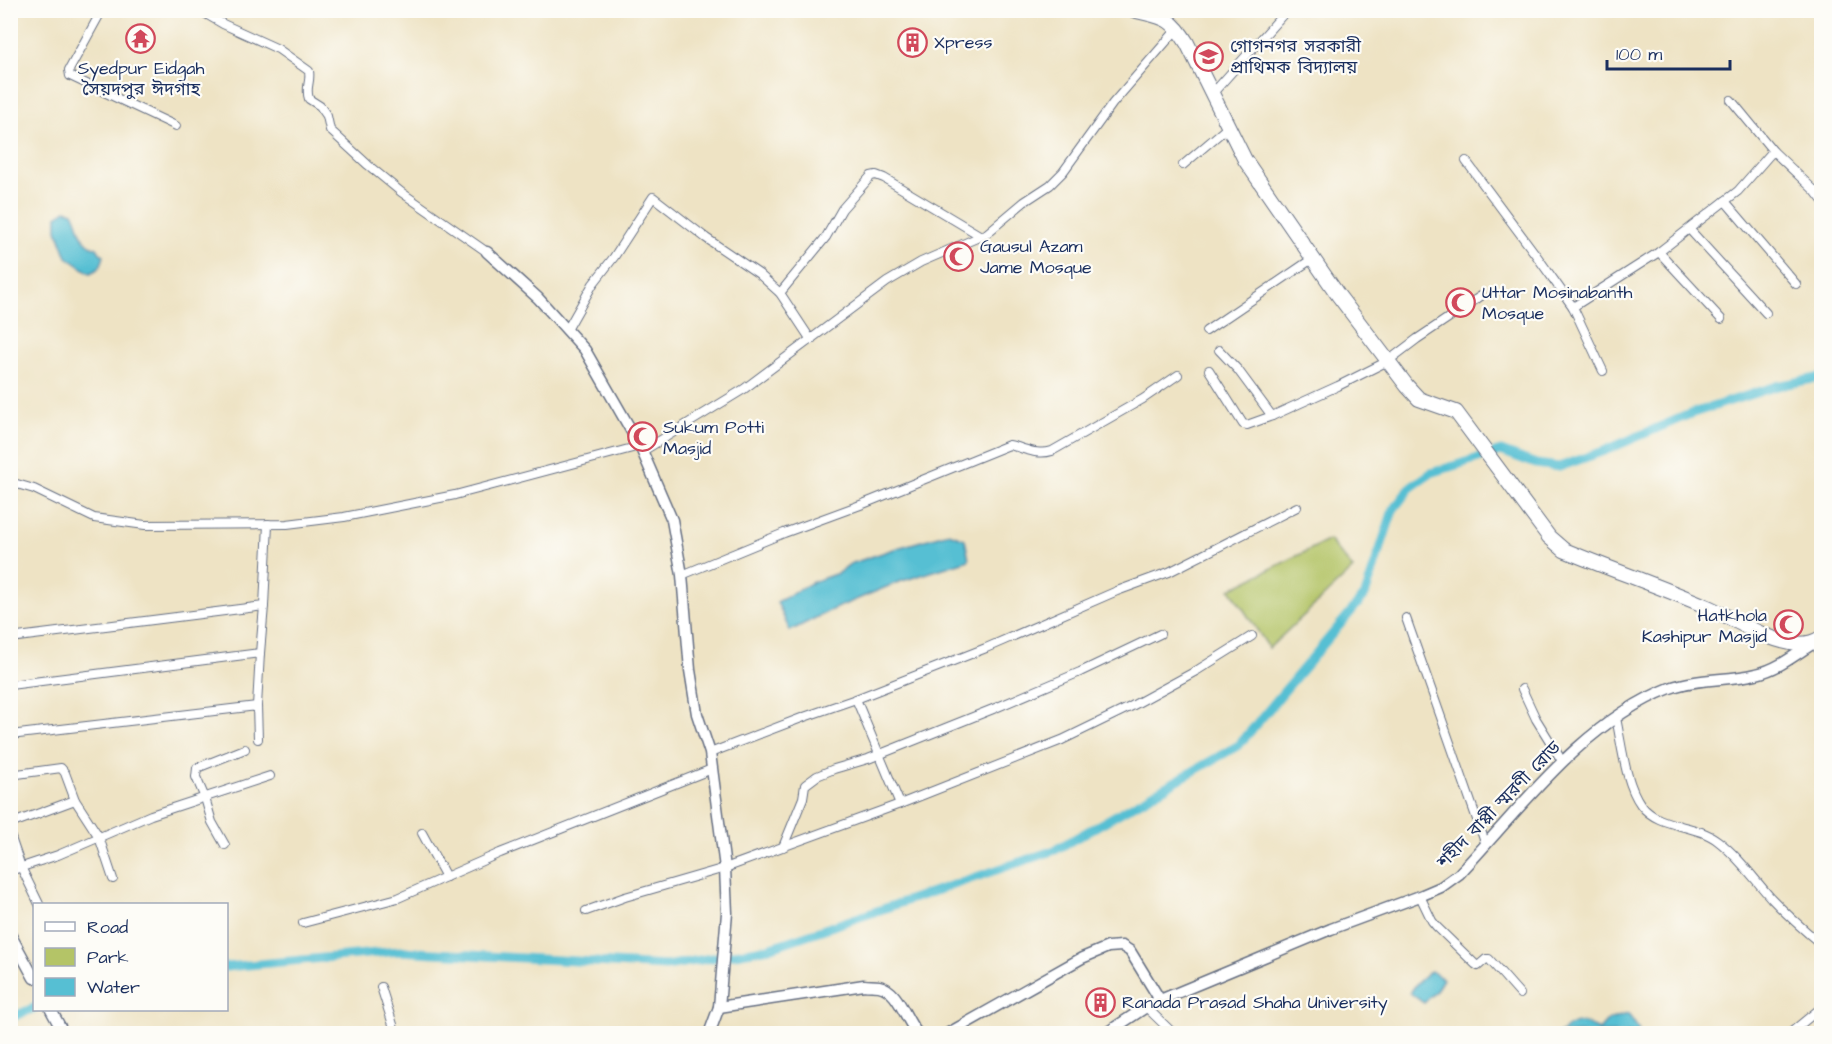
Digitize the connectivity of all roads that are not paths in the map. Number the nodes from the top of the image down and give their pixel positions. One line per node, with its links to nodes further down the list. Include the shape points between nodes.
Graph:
1 (102, 10): 9 (street, via 69,70 70,76)
2 (199, 10): 18 (street, via 278,49 309,71 309,99 327,116 330,130 388,182)
3 (1133, 10): 5 (main road)
4 (1287, 10): 7 (street)
5 (1168, 15): 6 (main road)
6 (1178, 28): 7 (main road); 17 (street, via 1113,103 1063,172)
7 (1213, 93): 10 (main road)
8 (1731, 100): 11 (street)
9 (176, 126)
10 (1229, 126): 13 (street); 20 (main road, via 1245,160)
11 (1773, 151): 14 (street); 15 (street)
12 (1466, 161): 24 (street)
13 (1183, 165)
14 (1821, 200)
15 (1725, 201): 16 (street); 21 (street)
16 (1690, 230): 19 (street); 25 (street)
17 (981, 236): 22 (street, via 884,178 871,176); 29 (street, via 921,262 887,282)
18 (487, 252): 27 (street)
19 (1659, 252): 24 (street); 26 (street)
20 (1312, 259): 28 (street); 31 (main road)
21 (1796, 284)
22 (780, 293): 27 (street, via 653,197 592,284); 29 (street)
23 (1481, 296): 31 (street)
24 (1573, 307): 33 (street)
25 (1766, 313)
26 (1721, 319)
27 (567, 330): 36 (street, via 585,350)
28 (1206, 331)
29 (811, 340): 36 (street, via 744,389)
30 (1219, 350): 35 (street)
31 (1388, 361): 35 (street); 46 (main road, via 1419,399 1456,412 1549,537 1564,550 1709,608 1775,640)
32 (1209, 370): 35 (street, via 1243,424)
33 (1603, 371)
34 (1178, 375): 40 (street, via 1052,452 1035,453 1009,445)
35 (1272, 416)
36 (641, 449): 39 (street, via 455,495 344,517); 40 (street, via 672,520)
37 (10, 482): 39 (street, via 34,489 94,518 146,525)
38 (1297, 507): 50 (street, via 1169,572)
39 (268, 524): 41 (street)
40 (682, 574): 56 (street, via 697,714)
41 (264, 606): 45 (street); 47 (street)
42 (1407, 618): 70 (street)
43 (1160, 634): 57 (street, via 1080,672)
44 (1252, 636): 64 (street, via 1196,671 1062,740)
45 (10, 638)
46 (1819, 645): 52 (street, শহীদ বাপ্পী স্মরণী রোড, via 1754,675 1672,687)
47 (260, 653): 48 (street); 51 (street)
48 (10, 685)
49 (1522, 689): 58 (street)
50 (856, 699): 56 (street); 57 (street)
51 (257, 706): 53 (street); 54 (street)
52 (1616, 718): 58 (street, শহীদ বাপ্পী স্মরণী রোড); 82 (street, via 1631,786 1648,813 1668,823 1707,833 1719,842)
53 (10, 735)
54 (258, 739)
55 (245, 749): 62 (street, via 197,768 196,777)
56 (710, 753): 59 (street)
57 (880, 754): 64 (street); 71 (street, via 817,776 805,785 804,798)
58 (1562, 761): 70 (street, শহীদ বাপ্পী স্মরণী রোড)
59 (712, 770): 73 (street); 75 (street)
60 (10, 775): 63 (street, via 61,768)
61 (270, 776): 62 (street)
62 (205, 798): 68 (street); 69 (street)
63 (75, 800): 65 (street); 68 (street)
64 (900, 804): 71 (street)
65 (10, 824)
66 (422, 833): 75 (street)
67 (10, 836): 72 (street)
68 (99, 837): 72 (street); 76 (street)
69 (225, 845)
70 (1486, 845): 77 (street, শহীদ বাপ্পী স্মরণী রোড, via 1460,874)
71 (783, 847): 73 (street)
72 (21, 867): 74 (street); 78 (street)
73 (725, 868): 79 (street); 88 (street, via 727,913)
74 (10, 871)
75 (446, 877): 80 (street, via 398,898)
76 (113, 879)
77 (1420, 896): 85 (street, via 1437,927 1478,966 1489,959); 86 (street, শহীদ বাপ্পী স্মরণী রোড)
78 (39, 903)
79 (586, 911)
80 (303, 923)
81 (10, 934): 83 (street)
82 (1821, 945)
83 (33, 975)
84 (381, 987): 92 (street)
85 (1520, 994)
86 (1160, 1000): 87 (street, শহীদ বাপ্পী স্মরণী রোড); 95 (street, via 1130,951 1122,946 1108,946)
87 (1146, 1006): 96 (street, শহীদ বাপ্পী স্মরণী রোড); 97 (street)
88 (719, 1007): 93 (street); 94 (street, via 879,986 895,998)
89 (1821, 1007): 98 (street)
90 (52, 1011): 91 (street)
91 (64, 1034)
92 (396, 1034)
93 (709, 1034)
94 (918, 1034)
95 (947, 1034)
96 (1105, 1034)
97 (1173, 1034)
98 (1789, 1034)

